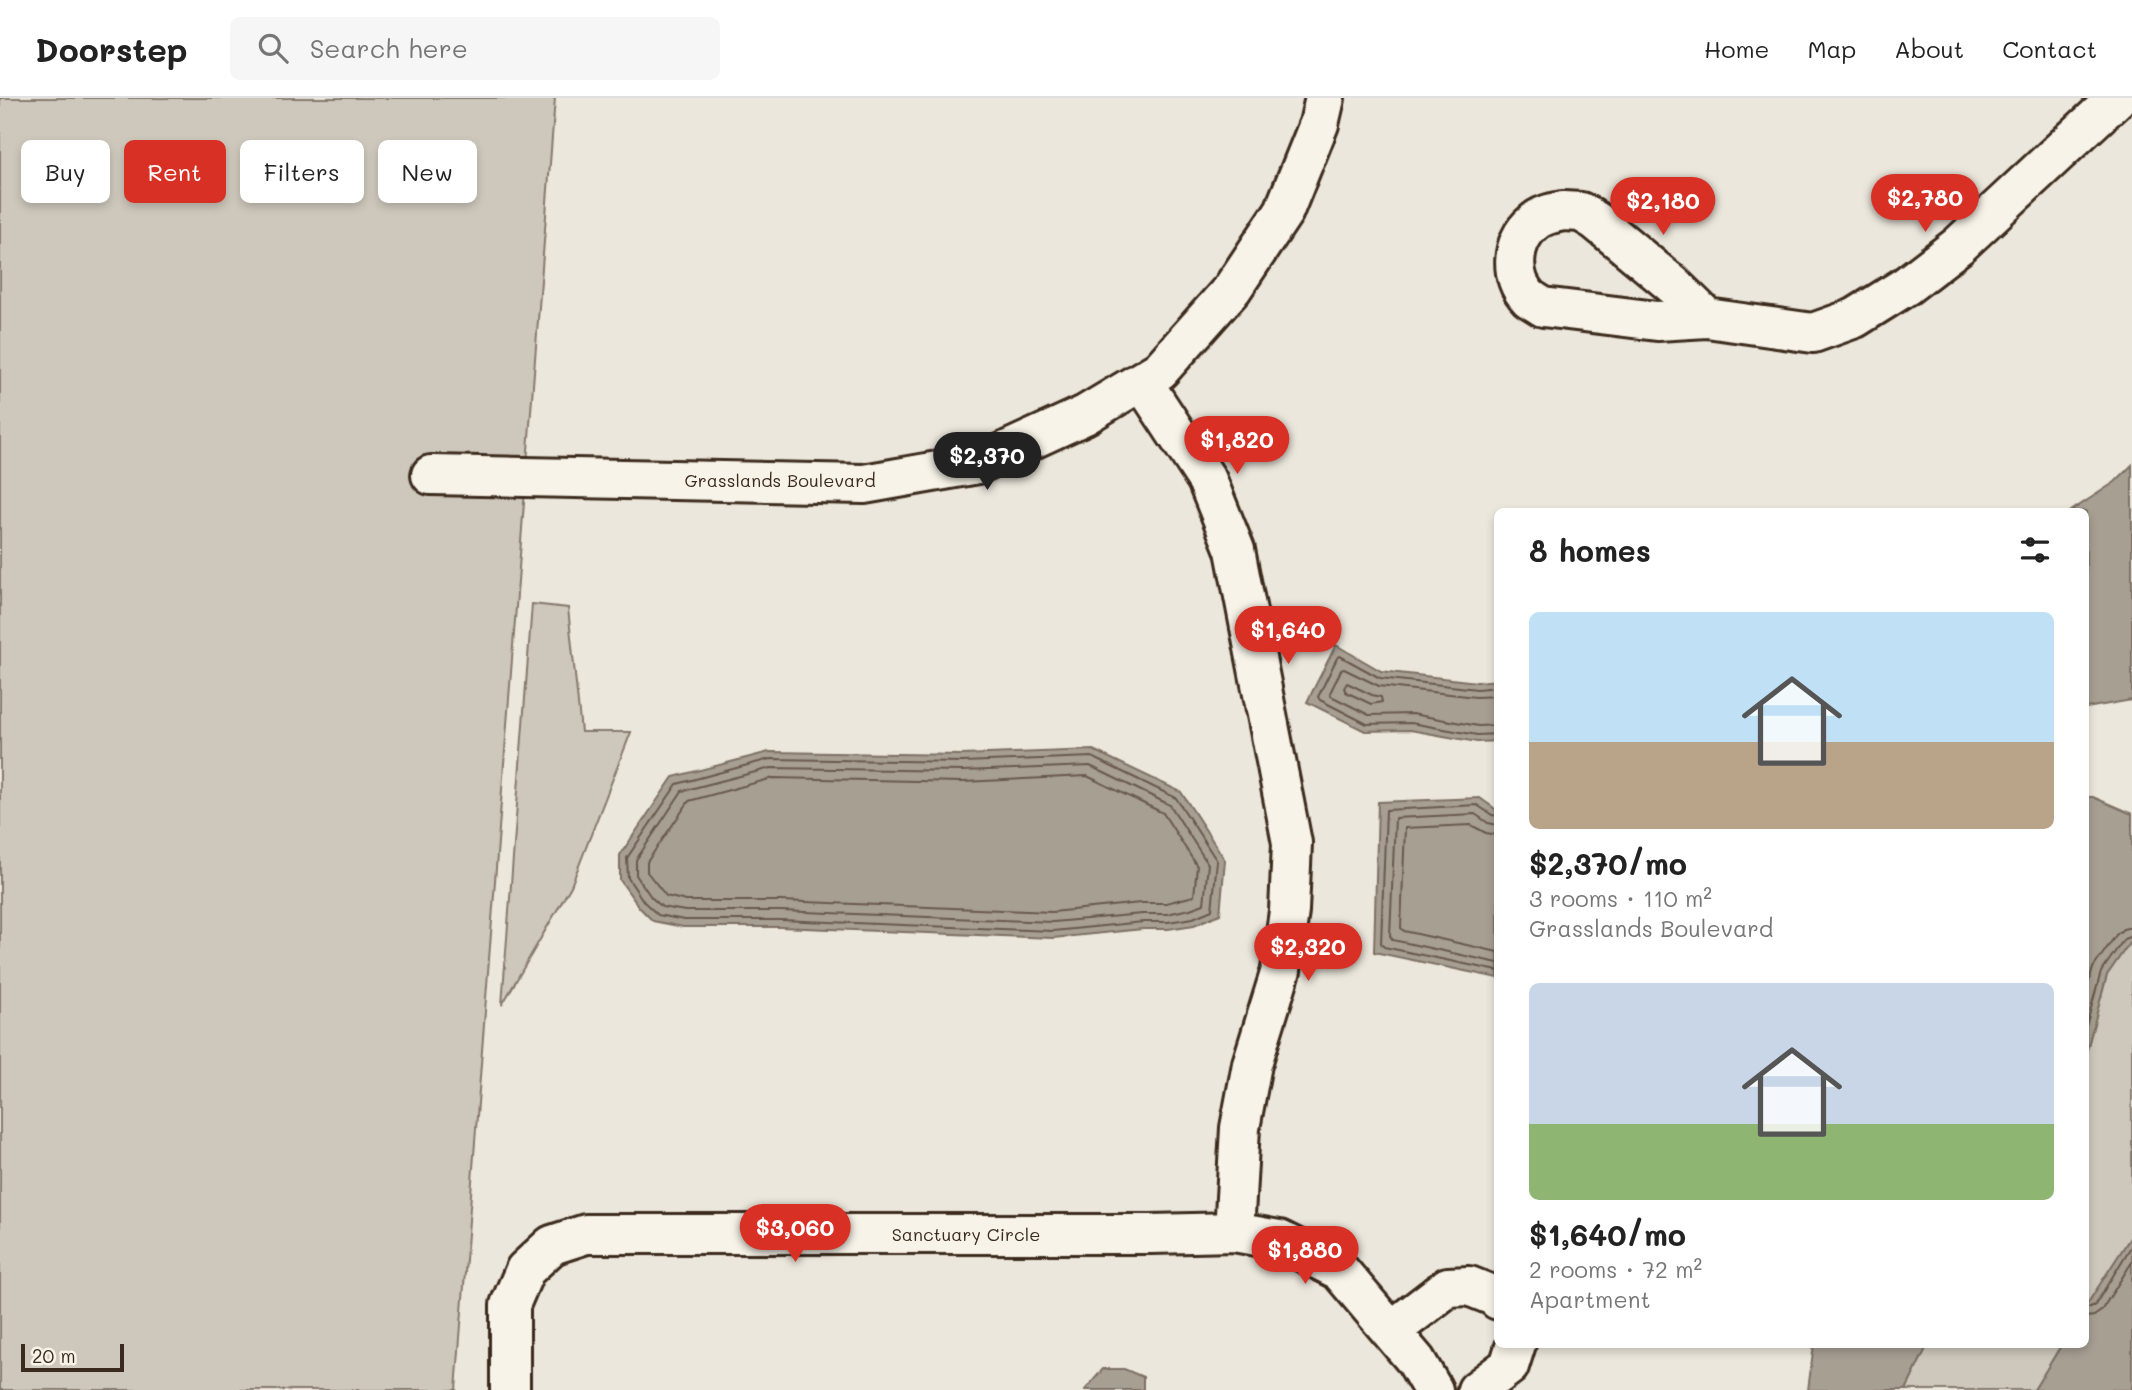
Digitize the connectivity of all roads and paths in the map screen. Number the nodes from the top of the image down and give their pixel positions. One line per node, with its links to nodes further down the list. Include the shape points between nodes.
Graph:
1 (1325, 98): 4 (street, Grasslands Boulevard, via 1284,211 1232,289 1160,370)
2 (2117, 98): 3 (street, via 1958,246 1855,318 1813,333)
3 (1707, 318)
4 (1142, 381): 5 (street, Grasslands Boulevard, via 1085,415 978,464 864,484); 6 (street, via 1207,480 1235,550 1292,843 1281,970 1252,1064 1240,1128)
5 (431, 475)
6 (1234, 1232): 8 (street, Sanctuary Circle, via 1279,1240 1339,1270); 10 (street, Sanctuary Circle, via 586,1234 552,1245 525,1270 510,1305)
7 (1494, 1296): 8 (street, via 1469,1286 1448,1287)
8 (1391, 1331): 11 (street, Sanctuary Circle)
9 (1515, 1348): 12 (street, via 1509,1366)
10 (510, 1390)
11 (1433, 1390)
12 (1477, 1390)

